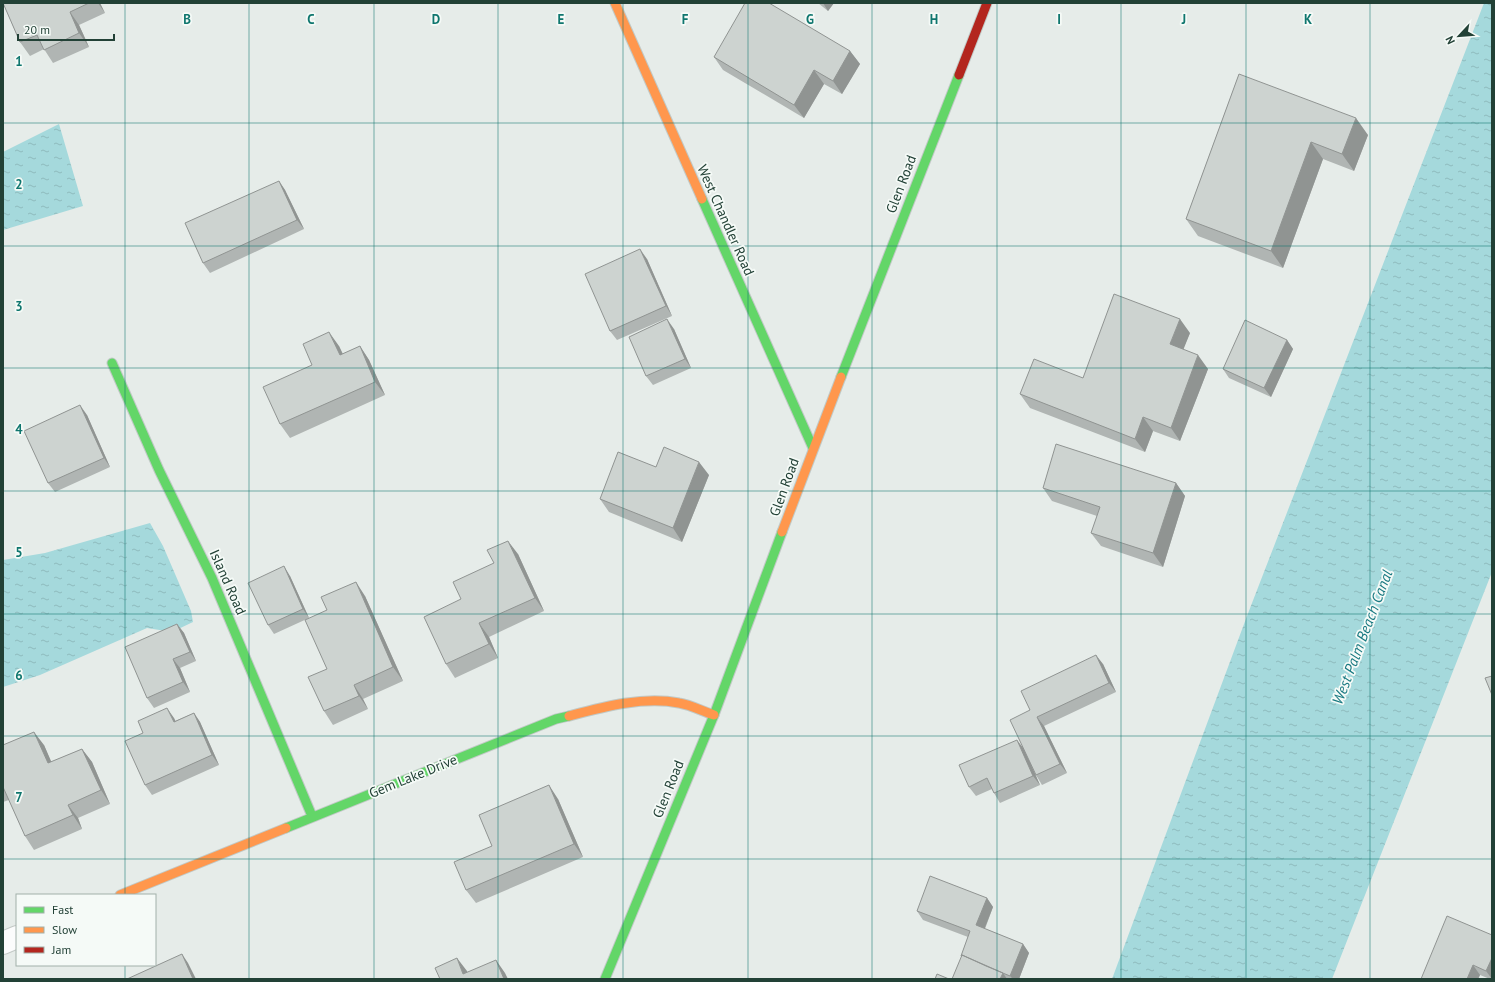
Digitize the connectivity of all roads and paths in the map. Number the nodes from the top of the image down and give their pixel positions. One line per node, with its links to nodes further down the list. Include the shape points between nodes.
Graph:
1 (615, 3): 4 (street, West Chandler Road)
2 (987, 3): 4 (street, Glen Road)
3 (112, 363): 6 (street, Island Road, via 159,470 212,578)
4 (813, 448): 5 (street, Glen Road)
5 (714, 715): 6 (street, Gem Lake Drive, via 674,702 637,702 556,719); 10 (street, Glen Road)
6 (312, 816): 7 (street, Gem Lake Drive)
7 (122, 894)
8 (16, 937): 9 (street)
9 (3, 943)
10 (605, 979)

